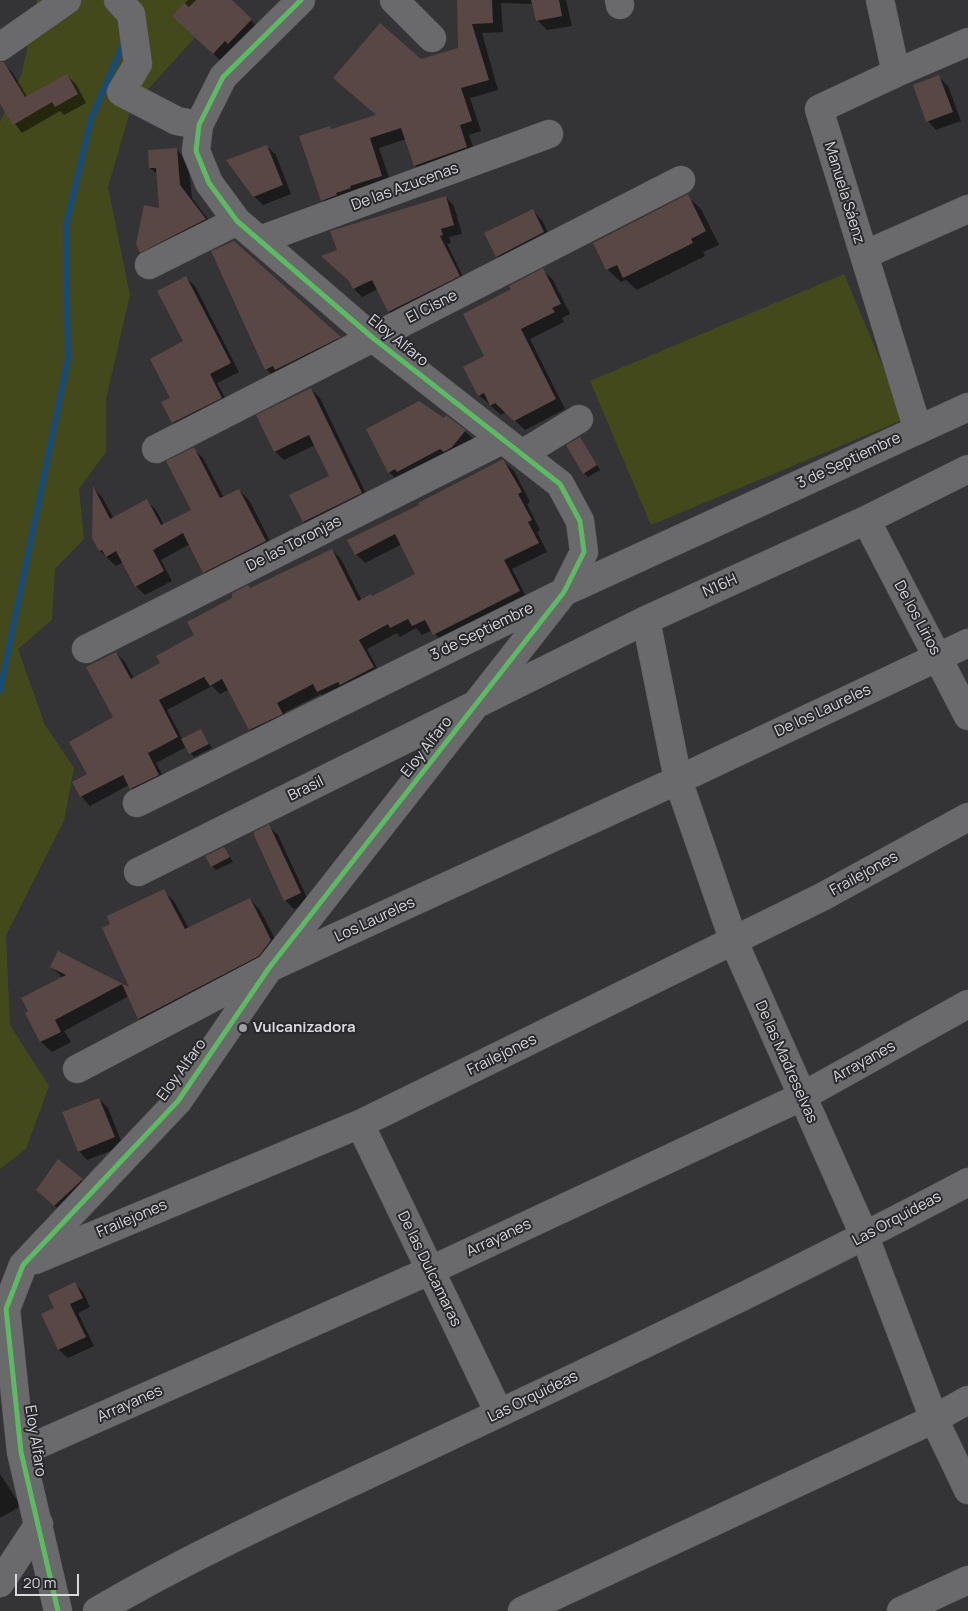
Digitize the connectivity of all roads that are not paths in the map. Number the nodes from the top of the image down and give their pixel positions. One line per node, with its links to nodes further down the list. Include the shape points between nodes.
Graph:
1 (66, 0): 8 (street)
2 (118, 0): 10 (street, via 131,14 138,64 122,92 176,121)
3 (301, 0): 10 (street, Eloy Alfaro, via 223,77)
4 (394, 0): 6 (street)
5 (880, 0): 9 (street)
6 (432, 38)
7 (968, 42): 9 (street)
8 (0, 47)
9 (896, 73): 16 (street, Manuela Sáenz, via 819,109)
10 (199, 125): 14 (street, Eloy Alfaro, via 196,151 208,183)
11 (549, 134): 15 (street, De las Azucenas)
12 (681, 180): 18 (street, El Cisne)
13 (968, 209): 16 (street)
14 (237, 221): 15 (street, Eloy Alfaro); 17 (street)
15 (260, 240): 18 (street, Eloy Alfaro)
16 (864, 255): 21 (street, Manuela Sáenz)
17 (149, 265)
18 (373, 338): 22 (street, Eloy Alfaro); 23 (street, El Cisne)
19 (968, 407): 21 (street, 3 de Septiembre)
20 (580, 419): 22 (street, De las Toronjas)
21 (918, 430): 26 (street, 3 de Septiembre)
22 (512, 447): 26 (street, Eloy Alfaro, via 560,484 580,521 584,552); 29 (street, De las Toronjas)
23 (156, 449)
24 (968, 469): 25 (street, N16H)
25 (866, 520): 27 (street, N16H); 30 (street, De los Lirios)
26 (564, 592): 31 (street, Eloy Alfaro); 34 (street, 3 de Septiembre)
27 (646, 620): 31 (street, N16H); 33 (street, De las Madreselvas)
28 (968, 643): 30 (street, De los Laureles)
29 (86, 649)
30 (938, 657): 32 (street, De los Lirios); 33 (street, De los Laureles)
31 (474, 706): 36 (street, Brasil); 38 (street, Eloy Alfaro)
32 (968, 716)
33 (678, 780): 37 (street, De las Madreselvas); 38 (street, Los Laureles)
34 (137, 803)
35 (968, 817): 37 (street, Frailejones)
36 (138, 872)
37 (734, 942): 41 (street, De las Madreselvas); 42 (street, Frailejones)
38 (270, 968): 40 (street, Los Laureles); 45 (street, Eloy Alfaro, via 178,1100)
39 (968, 1004): 41 (street, Arrayanes)
40 (77, 1069)
41 (801, 1097): 44 (street, De las Madreselvas); 46 (street, Arrayanes)
42 (360, 1124): 45 (street, Frailejones); 46 (street, De las Dulcamaras)
43 (968, 1182): 44 (street, Las Orquideas)
44 (865, 1237): 49 (street, Las Orquideas); 50 (street, De las Madreselvas)
45 (24, 1265): 47 (street, Eloy Alfaro)
46 (429, 1271): 49 (street, De las Dulcamaras); 51 (street, Arrayanes)
47 (3, 1313): 51 (street, Eloy Alfaro)
48 (968, 1400): 50 (street)
49 (500, 1414): 57 (street, Las Orquideas, via 222,1544)
50 (934, 1418): 52 (street, De las Madreselvas); 58 (street)
51 (21, 1452): 53 (street, Eloy Alfaro)
52 (968, 1490)
53 (39, 1524): 55 (street); 56 (street, Eloy Alfaro)
54 (968, 1580): 59 (street)
55 (0, 1583)
56 (58, 1611)
57 (97, 1611)
58 (522, 1611)
59 (901, 1611)

